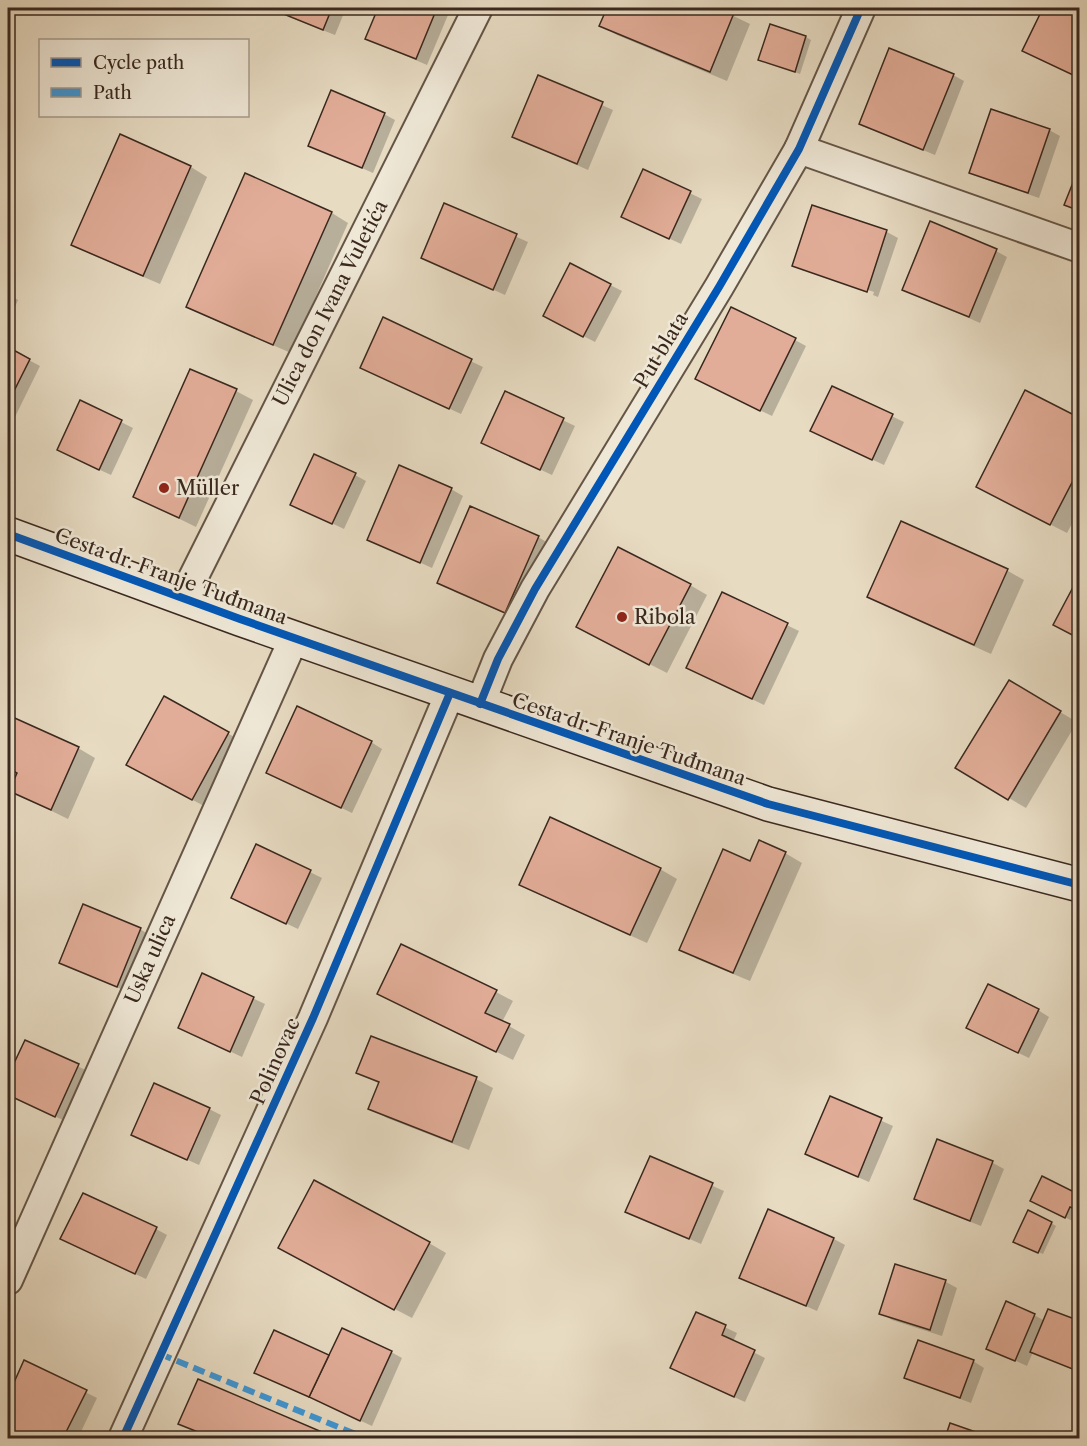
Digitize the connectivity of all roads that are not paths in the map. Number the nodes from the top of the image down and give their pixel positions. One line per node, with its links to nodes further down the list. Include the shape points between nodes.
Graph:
1 (478, 8): 6 (street, Ulica don Ivana Vuletića)
2 (861, 8): 3 (street, Put blata)
3 (799, 149): 4 (street); 9 (street, Put blata, via 535,589 498,659)
4 (1080, 248)
5 (9, 538): 6 (main road, Cesta dr. Franje Tuđmana)
6 (183, 598): 7 (main road, Cesta dr. Franje Tuđmana)
7 (294, 638): 8 (main road, Cesta dr. Franje Tuđmana); 11 (street, Uska ulica)
8 (450, 693): 9 (main road, Cesta dr. Franje Tuđmana); 12 (street, Polinovac, via 313,1018)
9 (480, 704): 10 (main road, Cesta dr. Franje Tuđmana, via 768,804)
10 (1080, 885)
11 (8, 1280)
12 (123, 1438)

